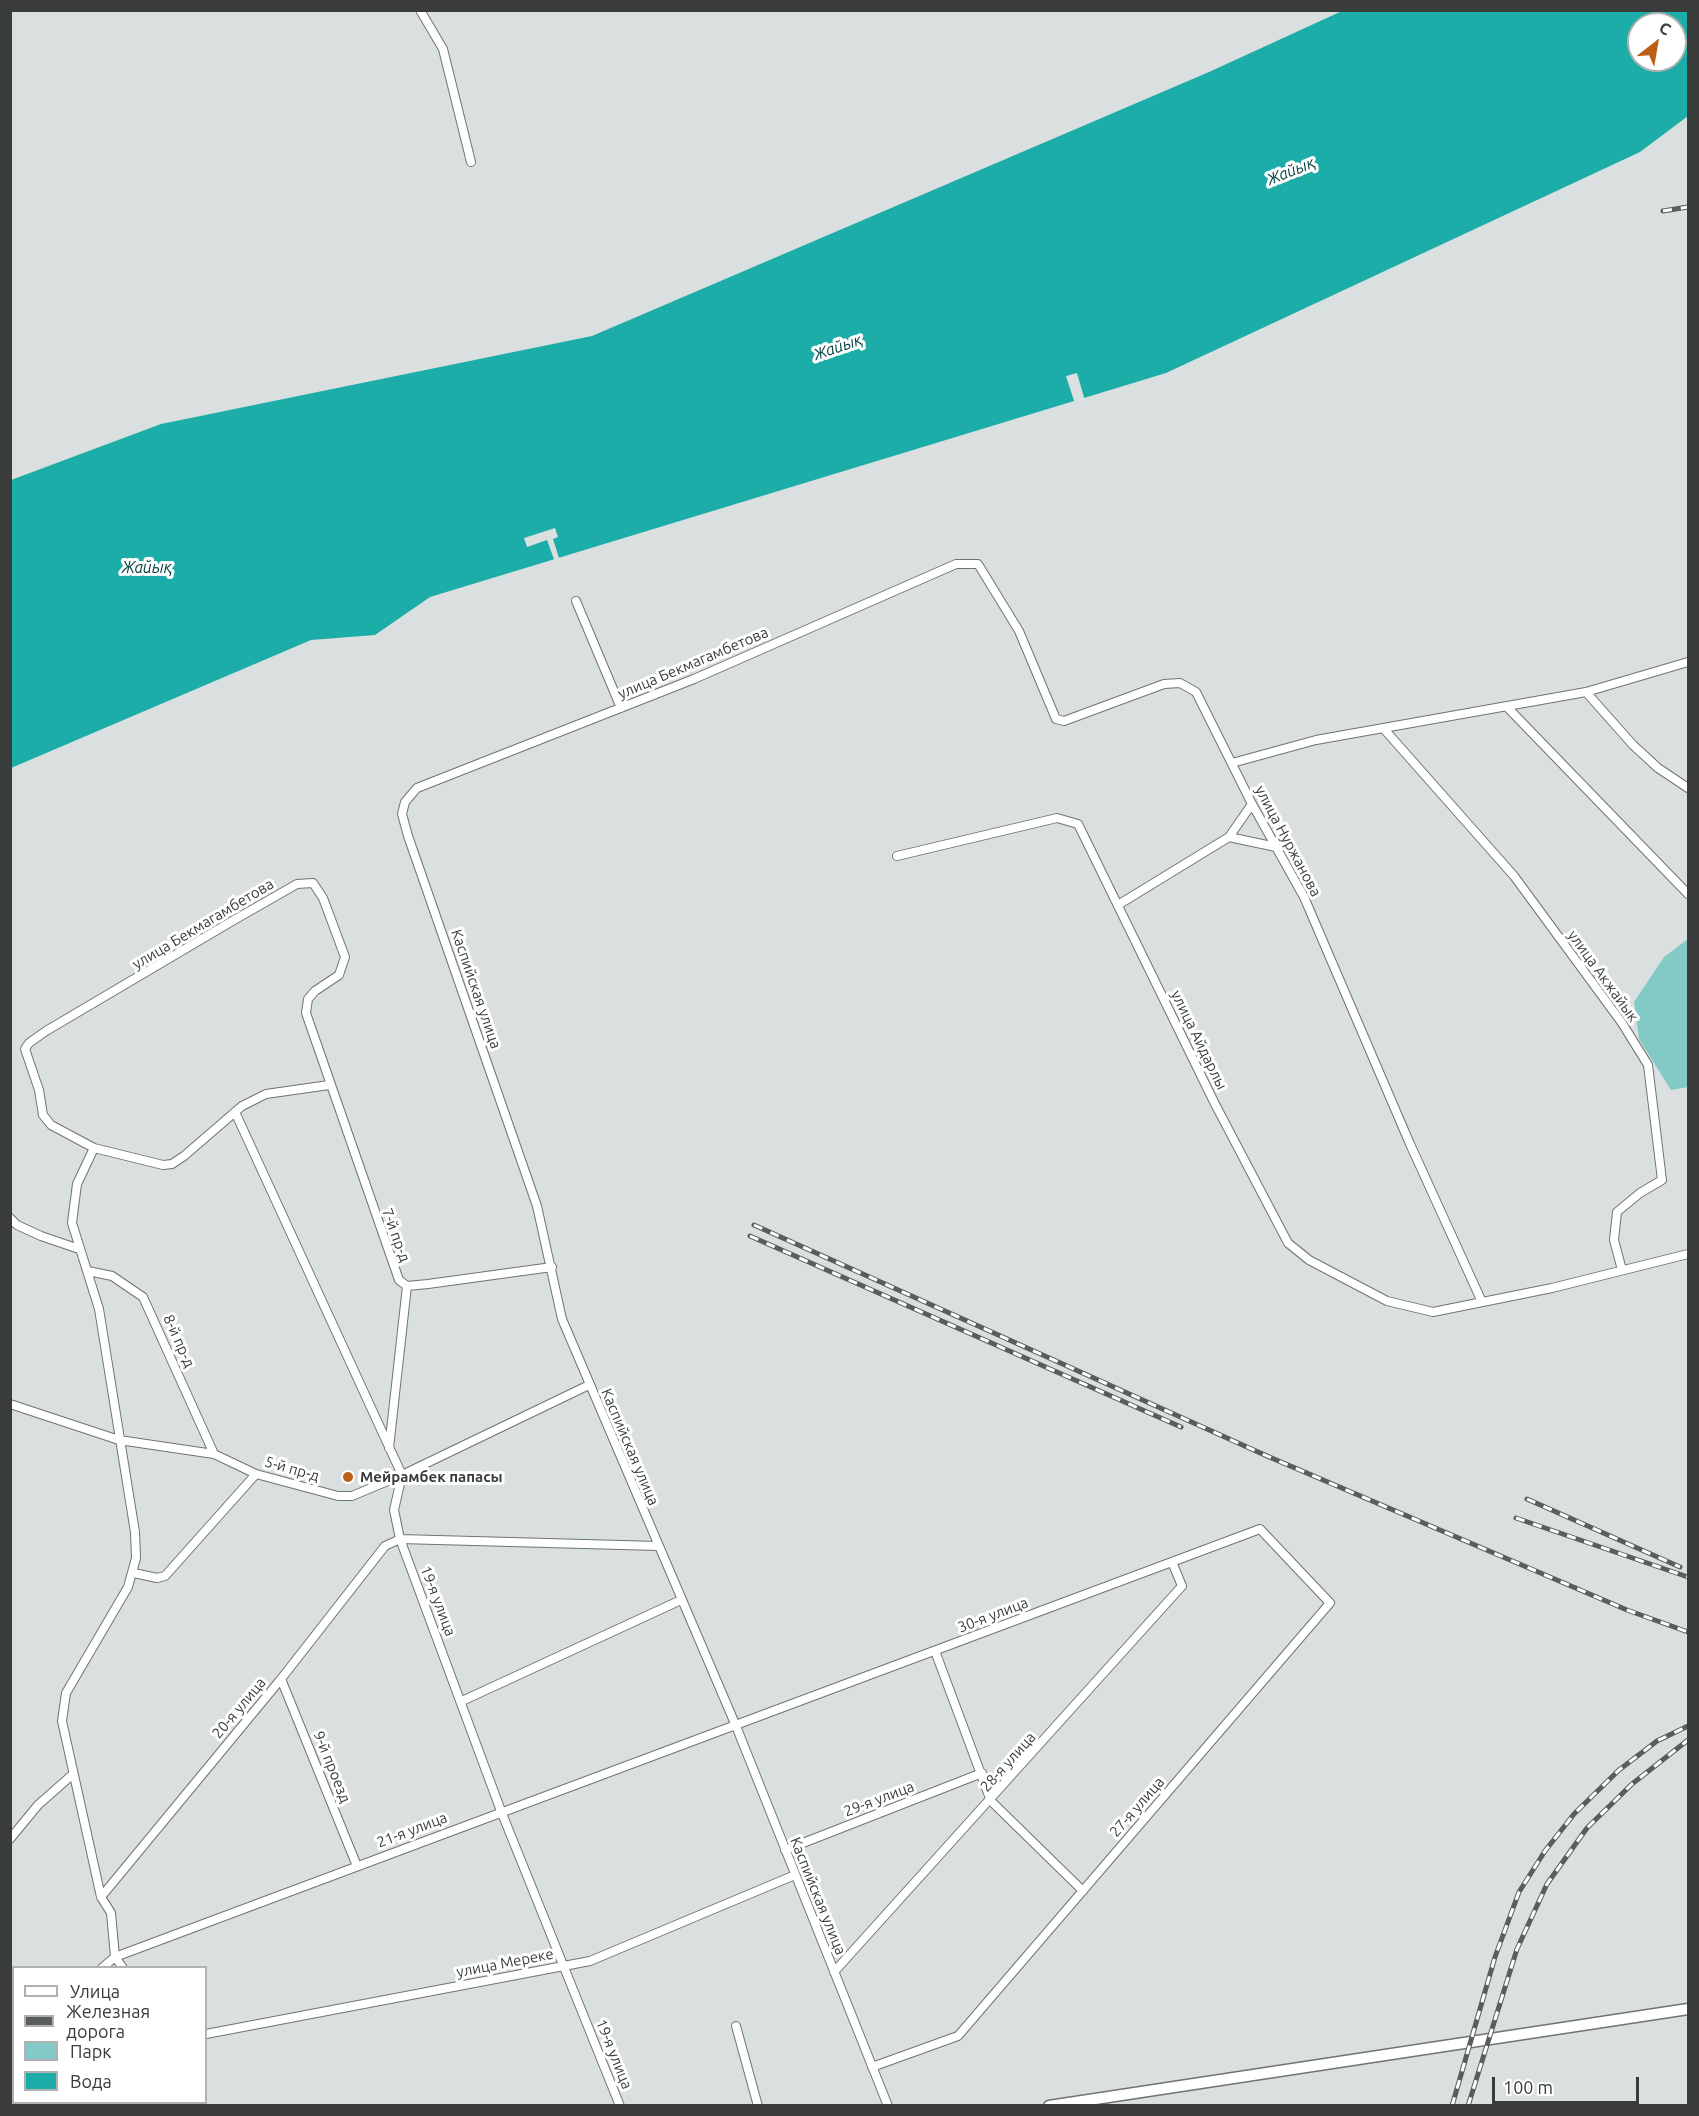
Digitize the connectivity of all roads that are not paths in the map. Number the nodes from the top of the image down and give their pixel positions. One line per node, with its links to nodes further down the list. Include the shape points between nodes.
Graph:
1 (420, 10): 2 (street, via 443,49)
2 (471, 162)
3 (978, 564): 7 (street, улица Бекмагамбетова, via 956,564); 10 (street, улица Нуржанова, via 1019,631 1056,718 1064,721 1164,684 1188,685 1196,692)
4 (576, 601): 7 (street)
5 (1689, 662): 6 (street)
6 (1586, 692): 8 (street); 12 (street, via 1633,745 1658,768)
7 (621, 708): 11 (street, улица Бекмагамбетова)
8 (1508, 708): 9 (street); 17 (street)
9 (1384, 729): 10 (street, via 1316,740); 26 (street, улица Акжайык, via 1514,876 1622,1023 1648,1065 1662,1180 1617,1212 1614,1240)
10 (1232, 764): 13 (street, улица Нуржанова)
11 (417, 788): 25 (street, Каспийская улица, via 405,802 402,814 537,1206)
12 (1689, 788)
13 (1252, 804): 14 (street); 15 (street, улица Нуржанова)
14 (1230, 837): 15 (street); 18 (street)
15 (1276, 848): 29 (street, улица Нуржанова, via 1304,897)
16 (897, 856): 18 (street, улица Айдарлы, via 1057,818 1078,824)
17 (1689, 894)
18 (1118, 905): 29 (street, улица Айдарлы, via 1288,1243 1309,1260 1387,1301 1434,1312)
19 (329, 1085): 20 (street, via 266,1094); 21 (street, улица Бекмагамбетова, via 306,1013 308,999 339,975 345,957 318,888 306,882 234,920 29,1043 26,1057 39,1090 43,1115 51,1125); 28 (street, 7-й пр-д, via 391,1265)
20 (235, 1112): 21 (street, via 172,1164); 33 (street)
21 (94, 1148): 23 (street, via 76,1184 73,1203 72,1223)
22 (10, 1218): 23 (street, via 41,1236)
23 (79, 1249): 27 (street)
24 (1689, 1254): 26 (street, улица Айдарлы)
25 (552, 1267): 28 (street); 30 (street, Каспийская улица, via 561,1319)
26 (1622, 1270): 29 (street, улица Айдарлы)
27 (88, 1271): 32 (street, via 99,1309); 34 (street, 8-й пр-д, via 112,1276 144,1297)
28 (407, 1286): 33 (street)
29 (1482, 1302)
30 (589, 1385): 36 (street, 5-й пр-д); 39 (street, Каспийская улица)
31 (10, 1404): 32 (street, 5-й пр-д)
32 (119, 1440): 34 (street, 5-й пр-д); 41 (street, via 135,1532)
33 (389, 1451): 36 (street)
34 (214, 1454): 35 (street, 5-й пр-д)
35 (256, 1474): 36 (street, 5-й пр-д, via 338,1496 352,1496); 41 (street, via 165,1576)
36 (402, 1474): 38 (street, 19-я улица, via 394,1510)
37 (1260, 1529): 40 (street, 30-я улица); 55 (street, 27-я улица, via 1330,1603)
38 (400, 1539): 39 (street); 44 (street, 20-я улица, via 385,1546); 45 (street, 19-я улица)
39 (658, 1546): 42 (street, Каспийская улица)
40 (1172, 1562): 43 (street, 30-я улица); 49 (street, 28-я улица, via 1182,1586)
41 (134, 1573): 48 (street, via 66,1693 62,1721)
42 (681, 1600): 45 (street); 46 (street, Каспийская улица)
43 (934, 1651): 46 (street, 30-я улица); 47 (street)
44 (281, 1678): 53 (street, 9-й проезд); 56 (street, 20-я улица)
45 (462, 1701): 50 (street, 19-я улица)
46 (736, 1726): 50 (street, 21-я улица); 52 (street, Каспийская улица)
47 (982, 1773): 49 (street); 52 (street, 29-я улица)
48 (72, 1775): 51 (street, via 38,1805); 56 (street)
49 (991, 1801): 55 (street); 61 (street, 28-я улица)
50 (501, 1811): 53 (street, 21-я улица); 60 (street, 19-я улица)
51 (10, 1839)
52 (785, 1850): 54 (street, Каспийская улица)
53 (357, 1866): 57 (street, 21-я улица)
54 (795, 1875): 60 (street, улица Мереке, via 590,1961); 61 (street, Каспийская улица)
55 (1083, 1891): 65 (street, 27-я улица, via 958,2036)
56 (100, 1897): 57 (street, via 111,1913)
57 (115, 1957): 58 (street, 21-я улица); 59 (street)
58 (104, 1966)
59 (122, 1966)
60 (564, 1966): 64 (street, улица Мереке); 66 (street, 19-я улица)
61 (834, 1972): 65 (street, Каспийская улица)
62 (1689, 2009): 69 (street)
63 (736, 2026): 67 (street)
64 (207, 2034)
65 (872, 2067): 68 (street, Каспийская улица)
66 (620, 2106)
67 (758, 2106)
68 (888, 2106)
69 (1049, 2106)

